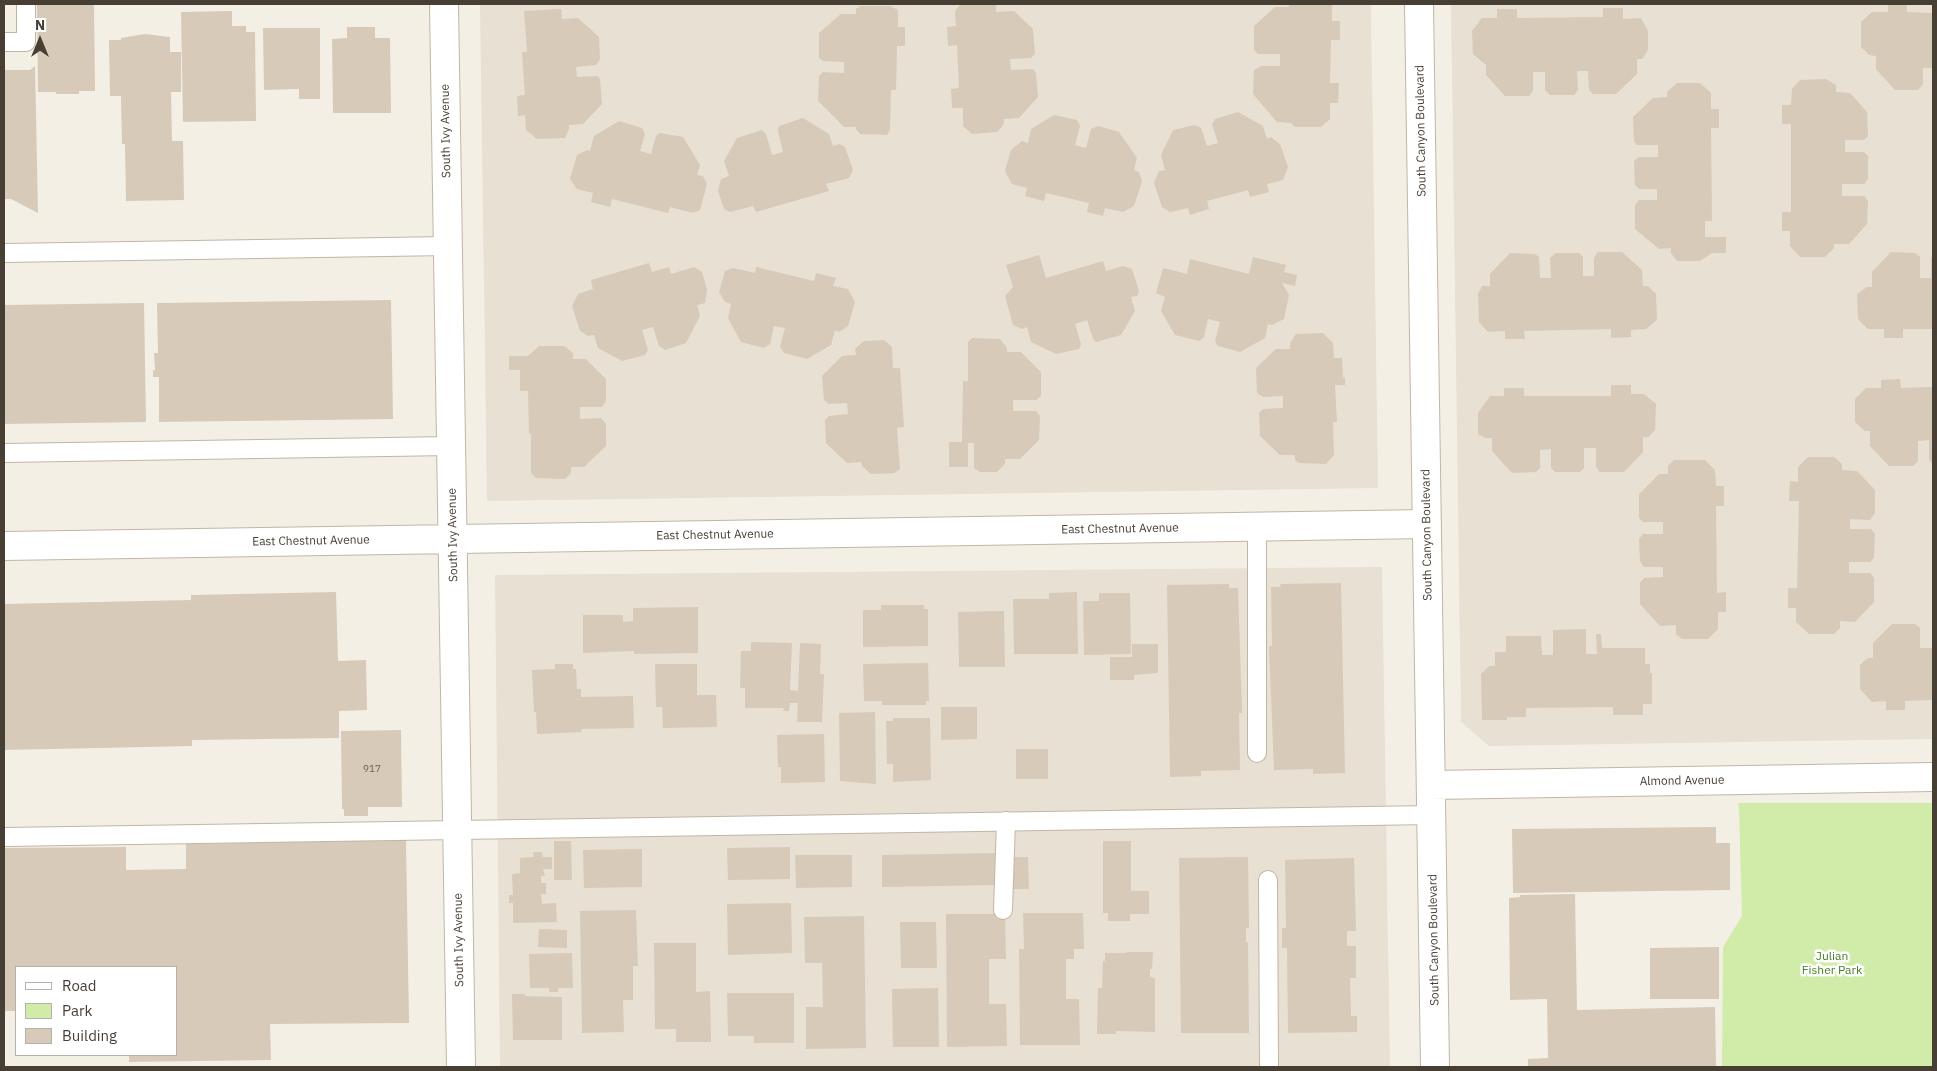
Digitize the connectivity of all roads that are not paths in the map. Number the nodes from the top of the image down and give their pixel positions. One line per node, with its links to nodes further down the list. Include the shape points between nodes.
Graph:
1 (26, 4): 4 (lane, via 26,42)
2 (444, 4): 5 (street, South Ivy Avenue)
3 (1419, 4): 9 (street, South Canyon Boulevard)
4 (4, 42)
5 (448, 246): 6 (lane); 7 (street, South Ivy Avenue)
6 (4, 253)
7 (451, 446): 8 (lane); 11 (street, South Ivy Avenue)
8 (4, 453)
9 (1427, 524): 10 (street, East Chestnut Avenue); 15 (street, South Canyon Boulevard)
10 (1258, 527): 11 (street, East Chestnut Avenue); 13 (lane)
11 (453, 539): 12 (street, East Chestnut Avenue); 18 (street, South Ivy Avenue)
12 (4, 546)
13 (1256, 753)
14 (1933, 777): 15 (street, Almond Avenue)
15 (1431, 785): 16 (street, South Canyon Boulevard)
16 (1432, 815): 17 (lane); 24 (street, South Canyon Boulevard)
17 (1006, 821): 18 (lane); 21 (lane)
18 (457, 830): 19 (lane); 22 (street, South Ivy Avenue)
19 (4, 837)
20 (1268, 880): 23 (lane)
21 (1003, 910)
22 (461, 1067)
23 (1269, 1067)
24 (1436, 1067)

